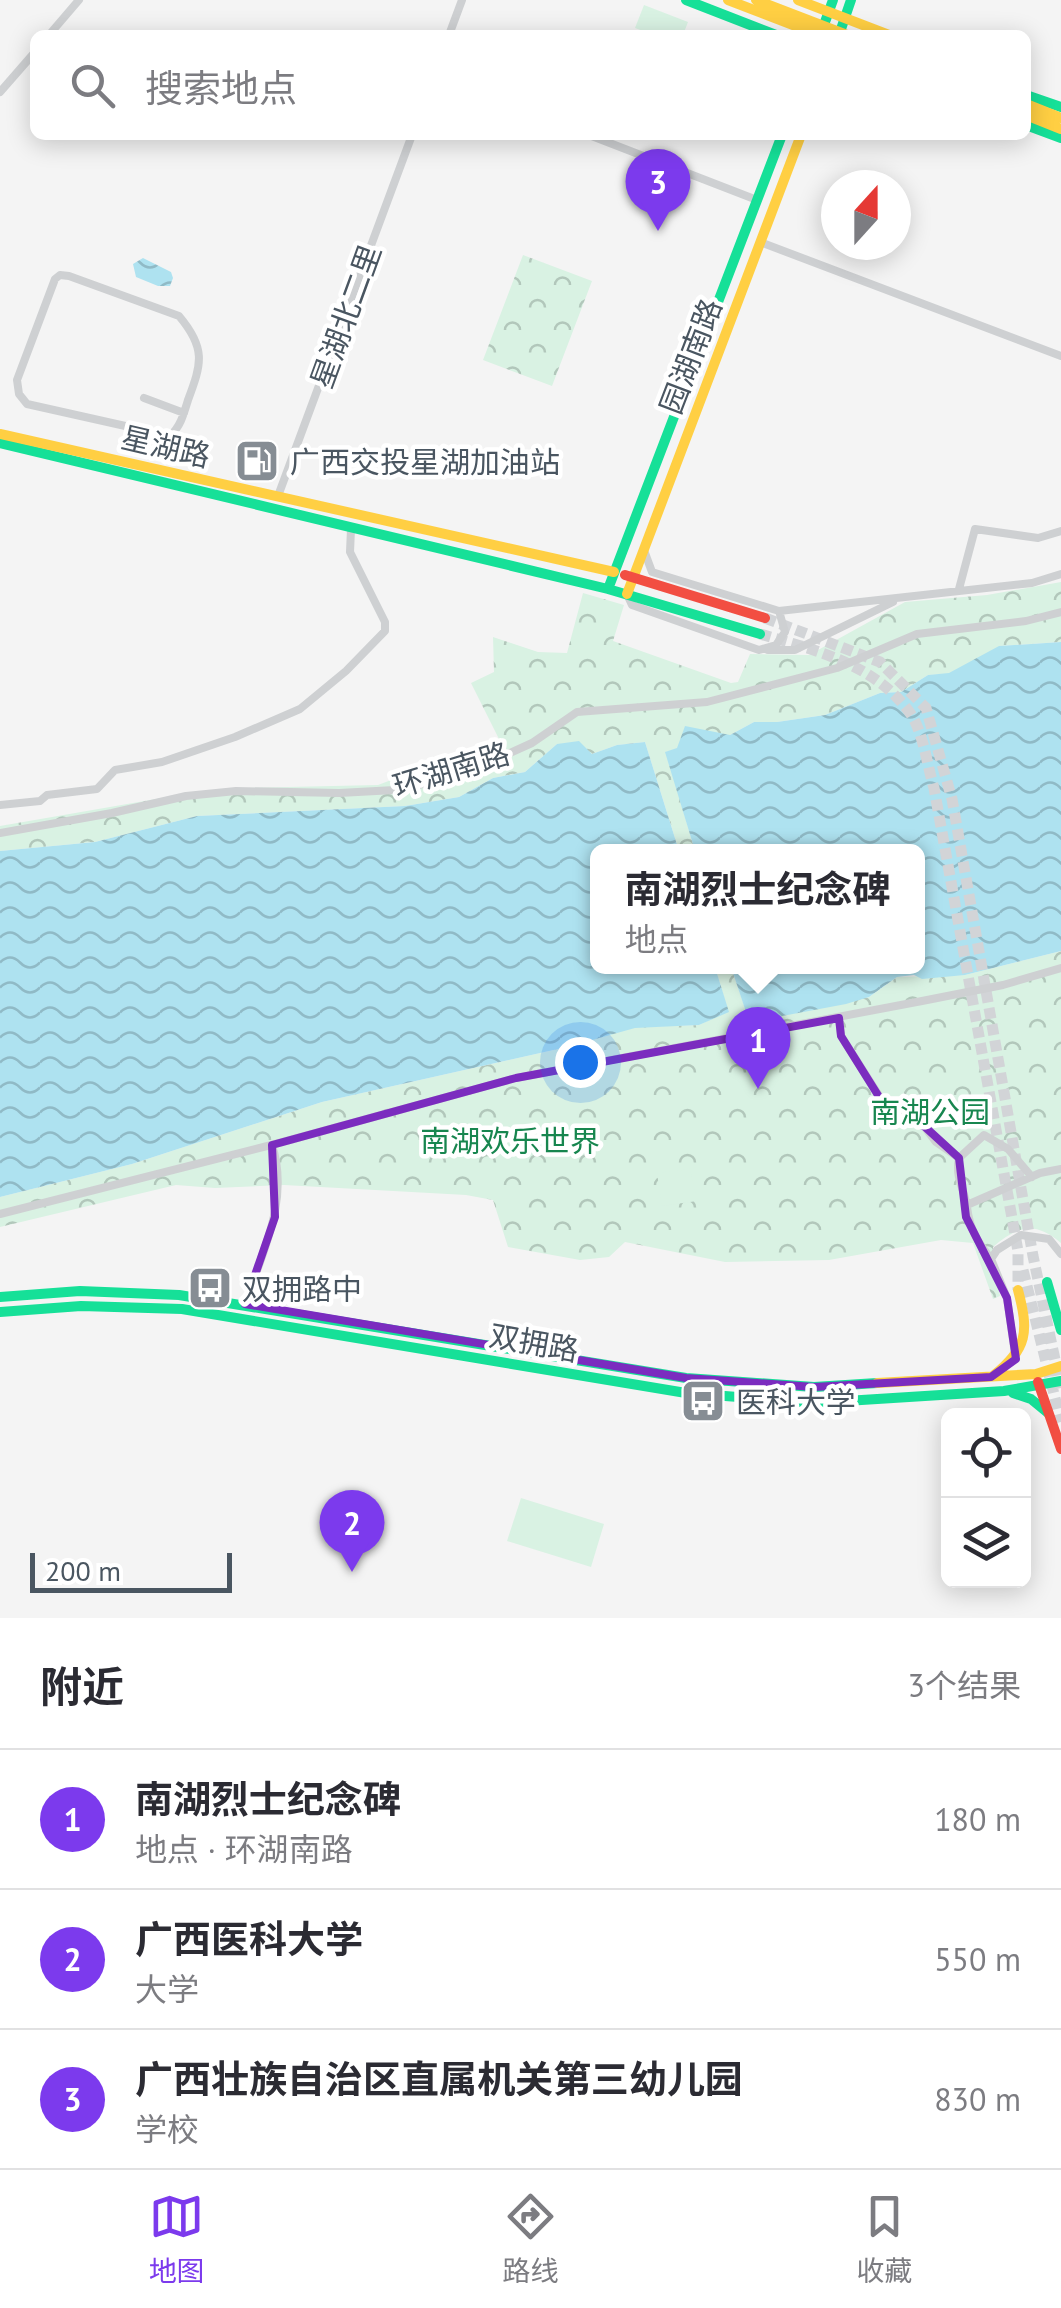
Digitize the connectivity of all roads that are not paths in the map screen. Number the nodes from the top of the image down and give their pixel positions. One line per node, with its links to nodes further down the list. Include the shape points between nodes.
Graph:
1 (79, 0): 10 (street)
2 (462, 0): 11 (street)
3 (686, 0): 12 (main road)
4 (728, 0): 13 (main road)
5 (756, 0): 14 (main road)
6 (798, 0): 8 (main road)
7 (852, 0): 9 (main road)
8 (831, 6): 9 (main road); 15 (main road)
9 (845, 18): 16 (main road); 17 (main road)
10 (53, 30)
11 (451, 30)
12 (763, 30)
13 (815, 30)
14 (817, 30)
15 (822, 30)
16 (842, 30)
17 (876, 30)
18 (30, 58): 19 (street)
19 (0, 92)
20 (1031, 97): 22 (main road)
21 (1031, 106): 24 (main road)
22 (1061, 108)
23 (1031, 117): 26 (main road)
24 (1061, 118)
25 (1031, 127): 27 (main road)
26 (1061, 129)
27 (1061, 138)
28 (410, 140): 39 (street, 星湖北二里)
29 (602, 140): 32 (street)
30 (780, 140): 32 (main road, 园湖南路)
31 (799, 140): 33 (main road, 园湖南路)
32 (757, 200): 43 (main road, 园湖南路)
33 (760, 242): 34 (street); 42 (main road, 园湖南路)
34 (1061, 356)
35 (144, 398): 36 (street)
36 (184, 413): 36 (street, via 170,436 28,404 17,380 55,279 69,276 179,316 200,358)
37 (0, 434): 39 (main road, 星湖路)
38 (0, 443): 40 (main road, 星湖路)
39 (278, 496): 43 (main road, 星湖路)
40 (351, 529): 47 (main road, 星湖路); 55 (street, via 350,552 385,631 300,709 162,762 115,770 97,789)
41 (1061, 531): 46 (street, via 1038,538 975,529)
42 (645, 546): 45 (main road, 园湖南路); 50 (street, via 652,572)
43 (614, 572): 45 (main road, 星湖路); 47 (main road, 园湖南路)
44 (1061, 574): 46 (street)
45 (633, 578): 48 (main road, 园湖南路); 52 (main road, 星湖路)
46 (959, 589): 49 (street)
47 (608, 590): 48 (main road, 星湖路)
48 (627, 594): 53 (main road, 星湖路); 54 (street, via 632,605)
49 (902, 598): 50 (street); 54 (street, via 795,650)
50 (780, 610): 54 (street, via 785,632 776,645)
51 (1061, 612): 56 (street, 环湖南路, via 917,634 837,668 707,702 577,712 532,744 490,762 395,790 236,790)
52 (765, 618)
53 (760, 634)
54 (759, 650)
55 (0, 805)
56 (0, 833)
57 (1061, 968): 58 (street)
58 (838, 1018): 59 (street, via 516,1078); 60 (street, via 840,1036 890,1113 924,1126)
59 (272, 1145): 64 (street); 70 (street, via 275,1218)
60 (960, 1158): 62 (street, via 984,1135 1008,1149); 63 (street, via 958,1186)
61 (1061, 1169): 62 (street)
62 (1032, 1177): 63 (street)
63 (966, 1205): 66 (street, via 972,1236)
64 (0, 1214)
65 (1061, 1254): 66 (street, via 1049,1239 1021,1235)
66 (991, 1260): 73 (street, via 1010,1310)
67 (1047, 1282): 72 (main road)
68 (1018, 1290): 73 (main road, via 1026,1339)
69 (0, 1297): 70 (main road, 双拥路, via 80,1291)
70 (244, 1304): 76 (main road, 双拥路, via 686,1378 814,1387)
71 (0, 1312): 79 (main road, 双拥路, via 182,1309 686,1393 814,1402)
72 (1061, 1330)
73 (1016, 1360): 76 (main road)
74 (1061, 1366): 75 (main road, 双拥路)
75 (1036, 1374): 76 (main road, 双拥路); 78 (main road)
76 (991, 1377)
77 (1061, 1380): 78 (main road, 双拥路)
78 (1040, 1387): 79 (main road, 双拥路); 80 (main road)
79 (1004, 1391): 80 (main road, via 1031,1398)
80 (1048, 1412): 81 (main road)
81 (1061, 1449)

